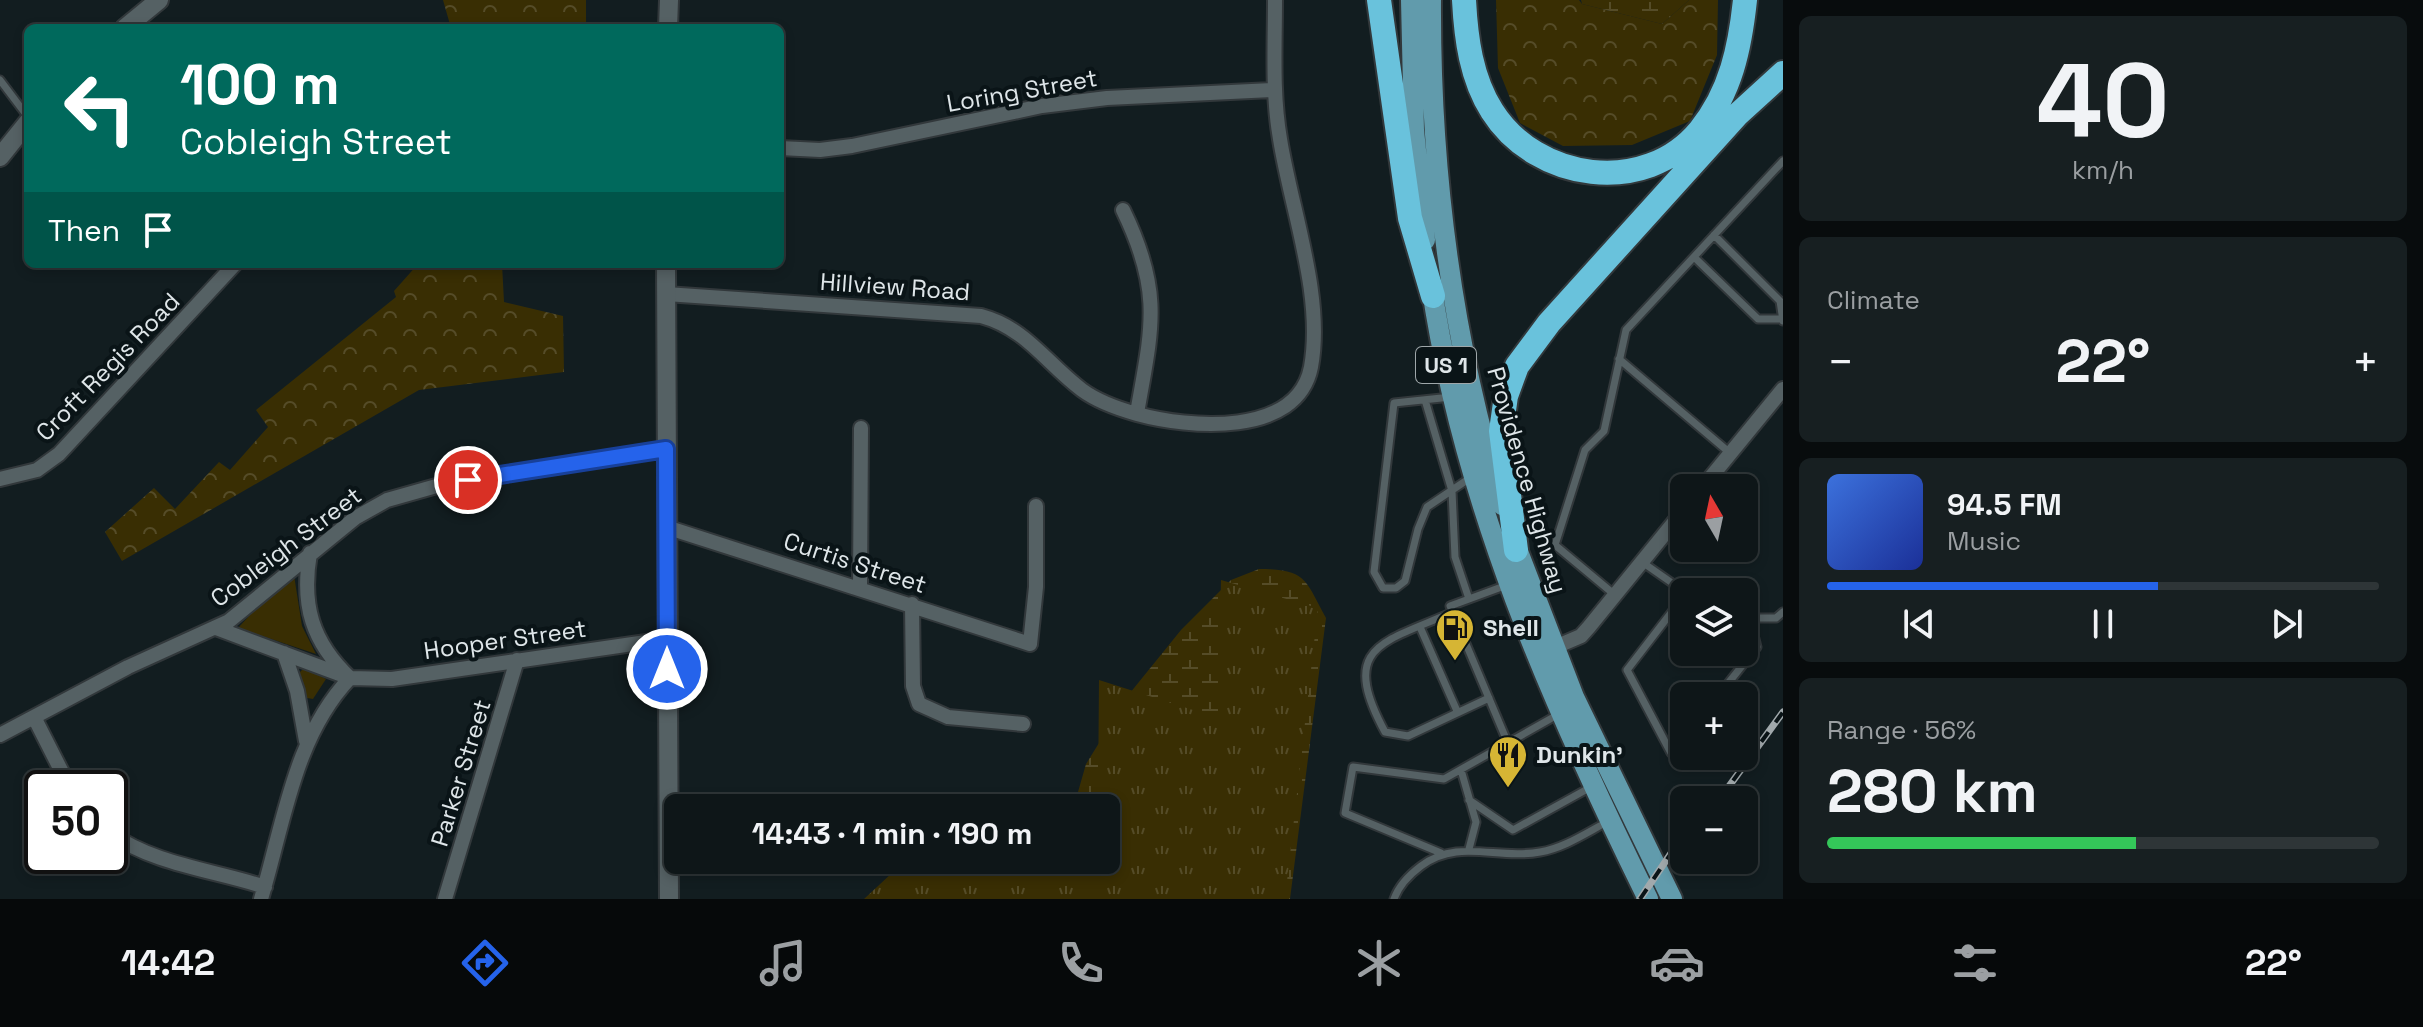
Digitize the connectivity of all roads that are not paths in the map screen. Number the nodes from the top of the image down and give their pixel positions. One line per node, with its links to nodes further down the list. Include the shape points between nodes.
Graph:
1 (159, 0): 9 (main road)
2 (669, 0): 10 (main road)
3 (1275, 0): 13 (street, Hillview Road)
4 (1379, 0): 25 (highway, via 1410,218)
5 (1411, 0): 25 (main road, Providence Highway / US 1, via 1416,156)
6 (1431, 0): 42 (main road, Providence Highway, via 1434,127 1448,260 1472,392)
7 (1464, 0): 8 (highway, via 1479,85 1502,126 1537,156 1595,174 1647,166 1674,153 1699,131 1720,99 1735,60)
8 (1745, 0)
9 (130, 24)
10 (668, 24)
11 (1783, 73): 42 (highway, US 1, via 1753,98 1580,288 1517,366 1501,431)
12 (0, 80): 14 (lane)
13 (1274, 90): 16 (street, Loring Street, via 1042,106 852,146); 31 (street, Hillview Road, via 1309,288 1311,368 1301,389 1277,410 1251,422 1218,425)
14 (24, 114)
15 (24, 125): 17 (main road)
16 (784, 148)
17 (0, 157)
18 (1783, 161): 20 (lane)
19 (1123, 210): 31 (street, via 1142,250 1151,308)
20 (1714, 235): 21 (lane); 26 (lane, via 1780,301)
21 (1694, 257): 26 (lane, via 1758,319); 27 (lane, via 1626,330)
22 (231, 268): 37 (street, Croft Regis Road, via 59,454 37,470)
23 (666, 268): 24 (main road)
24 (666, 294): 31 (street, Hillview Road, via 981,316 1024,335 1084,392); 33 (main road)
25 (1433, 296): 29 (main road, Providence Highway / US 1)
26 (1782, 320)
27 (1619, 359): 34 (lane); 48 (lane, via 1604,431 1585,450 1555,545)
28 (1783, 389): 34 (street)
29 (1453, 397): 30 (lane); 36 (main road, Providence Highway / US 1)
30 (1425, 400): 38 (lane); 38 (lane, via 1394,403 1374,572 1383,588 1405,581 1427,507)
31 (1137, 413)
32 (861, 428): 47 (street)
33 (666, 449): 40 (main road); 43 (street, Cobleigh Street, via 411,491 370,508)
34 (1730, 453): 35 (street)
35 (1713, 474)
36 (1473, 476): 38 (lane); 46 (main road, Providence Highway / US 1)
37 (0, 479)
38 (1452, 491): 49 (lane, via 1455,557)
39 (1036, 506): 50 (street, Curtis Street, via 1030,644)
40 (666, 527): 47 (street, Curtis Street); 57 (main road)
41 (1670, 527): 44 (street)
42 (1516, 550): 58 (main road, Providence Highway / US 1)
43 (310, 553): 56 (street, Cobleigh Street); 62 (street, via 305,595 310,623)
44 (1642, 562): 45 (lane); 48 (street)
45 (1670, 583)
46 (1507, 585): 49 (lane); 66 (main road, Providence Highway / US 1)
47 (860, 587): 50 (street, Curtis Street)
48 (1615, 595): 58 (street, via 1581,636)
49 (1469, 599): 51 (lane, via 1450,606)
50 (912, 604): 68 (street, via 913,686 919,704 948,717)
51 (1453, 612): 55 (lane); 64 (lane)
52 (1783, 612): 54 (lane, via 1776,618)
53 (1670, 614): 72 (lane, via 1627,670)
54 (1758, 618)
55 (1420, 627): 65 (lane); 65 (lane, via 1374,648 1365,668 1372,708 1385,732 1397,736 1408,736)
56 (216, 628): 59 (street, Hooper Street); 67 (street, Cobleigh Street)
57 (667, 639): 60 (street, Hooper Street); 76 (main road)
58 (1553, 648): 88 (main road, Providence Highway / US 1)
59 (284, 653): 62 (street, Hooper Street); 70 (street)
60 (517, 660): 62 (street, Hooper Street, via 392,679); 84 (street, Parker Street)
61 (1742, 666): 63 (lane)
62 (350, 678): 70 (street, via 322,710)
63 (1729, 682)
64 (1489, 698): 65 (lane); 71 (lane)
65 (1457, 711)
66 (1559, 714): 71 (lane); 75 (main road, Providence Highway / US 1)
67 (34, 717): 69 (street, Cobleigh Street); 73 (street)
68 (1023, 724)
69 (0, 735)
70 (306, 741): 83 (street)
71 (1507, 741): 74 (lane)
72 (1670, 751)
73 (61, 770)
74 (1461, 770): 77 (lane); 81 (lane, via 1444,779 1353,767 1345,813)
75 (1593, 786): 77 (lane, via 1513,830); 78 (main road, Providence Highway / US 1)
76 (672, 794)
77 (1469, 800): 80 (lane, via 1476,822)
78 (1610, 821): 80 (lane, via 1545,852); 87 (main road, Providence Highway / US 1)
79 (128, 841): 83 (street, via 172,862 220,872)
80 (1469, 849): 81 (lane)
81 (1441, 853): 86 (lane, via 1408,876)
82 (670, 874): 85 (main road)
83 (263, 893)
84 (445, 899)
85 (669, 899)
86 (1394, 899)
87 (1648, 899)
88 (1672, 899)

